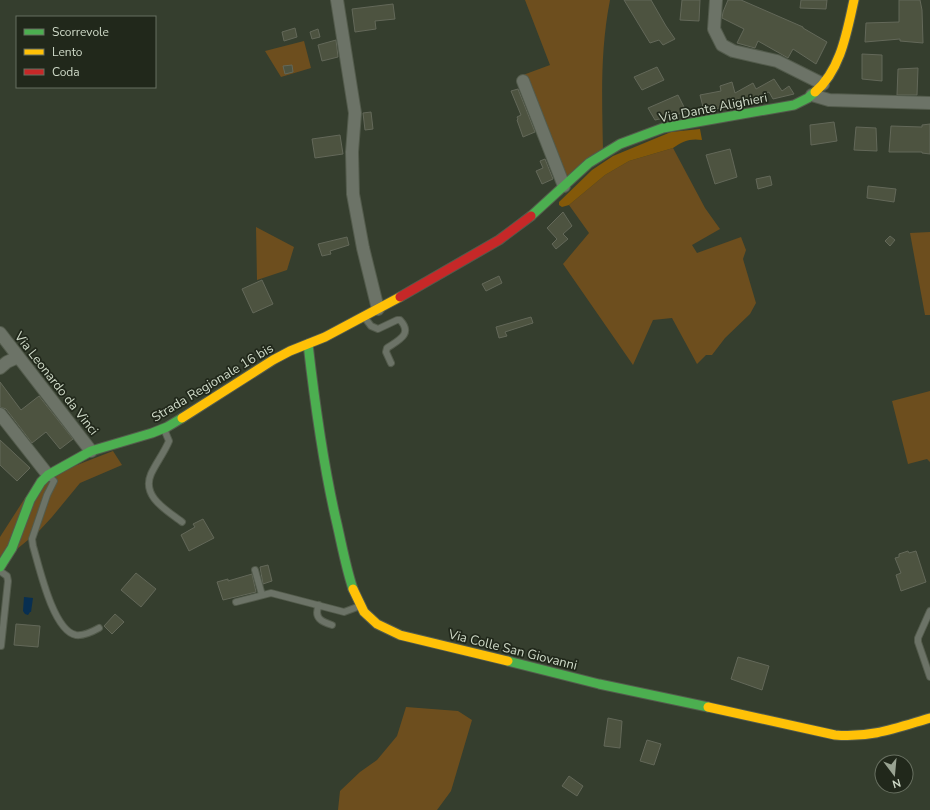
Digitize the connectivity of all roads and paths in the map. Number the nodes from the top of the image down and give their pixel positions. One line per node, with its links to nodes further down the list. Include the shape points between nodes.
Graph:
1 (338, 0): 10 (street, via 355,113 352,152 353,194)
2 (716, 0): 5 (street, via 714,29 722,45 733,51 777,61)
3 (854, 0): 5 (main road, Via Dante Alighieri, via 844,44)
4 (524, 81): 8 (street)
5 (823, 84): 6 (main road, Via Dante Alighieri)
6 (812, 95): 7 (street, via 829,100); 8 (main road, Via Dante Alighieri, via 794,105 663,128 620,144 588,163)
7 (930, 103)
8 (564, 186): 9 (main road, Via Dante Alighieri, via 527,220 499,240)
9 (394, 299): 10 (main road, Strada Regionale 16 bis)
10 (378, 309): 11 (main road, Strada Regionale 16 bis)
11 (364, 317): 13 (main road, Strada Regionale 16 bis); 15 (lane, via 371,326 378,329 398,320 404,324 404,336 387,348)
12 (0, 333): 14 (street, Via Leonardo da Vinci)
13 (308, 344): 18 (main road, Strada Regionale 16 bis, via 273,360); 28 (main road, Via Colle San Giovanni, via 328,486 348,574)
14 (18, 356): 16 (street); 19 (street, Via Leonardo da Vinci)
15 (391, 363)
16 (0, 368)
17 (0, 414): 20 (street)
18 (164, 429): 19 (main road, Strada Regionale 16 bis); 21 (lane, via 169,442 151,475 150,490 157,502)
19 (91, 450): 20 (main road, Strada Regionale 16 bis)
20 (48, 475): 22 (main road, Strada Regionale 16 bis, via 42,480 26,507 12,548); 31 (lane, via 54,480 54,484 47,495 32,539 47,593 62,626 68,632 82,635)
21 (182, 522)
22 (0, 567)
23 (255, 570): 25 (lane)
24 (0, 571): 32 (lane, via 7,576 8,582)
25 (262, 595): 26 (lane); 27 (lane, via 271,593)
26 (236, 602)
27 (319, 605): 28 (lane, via 344,612); 30 (lane, via 316,614 318,618 323,623)
28 (361, 605): 35 (main road, Via Colle San Giovanni, via 364,612 377,624 400,635 599,684 835,735 877,735)
29 (930, 610): 33 (lane, via 918,638)
30 (332, 625)
31 (99, 628)
32 (1, 646)
33 (930, 677)
34 (930, 718): 35 (main road, Via Colle San Giovanni)
35 (917, 722): 36 (lane)
36 (930, 723)

